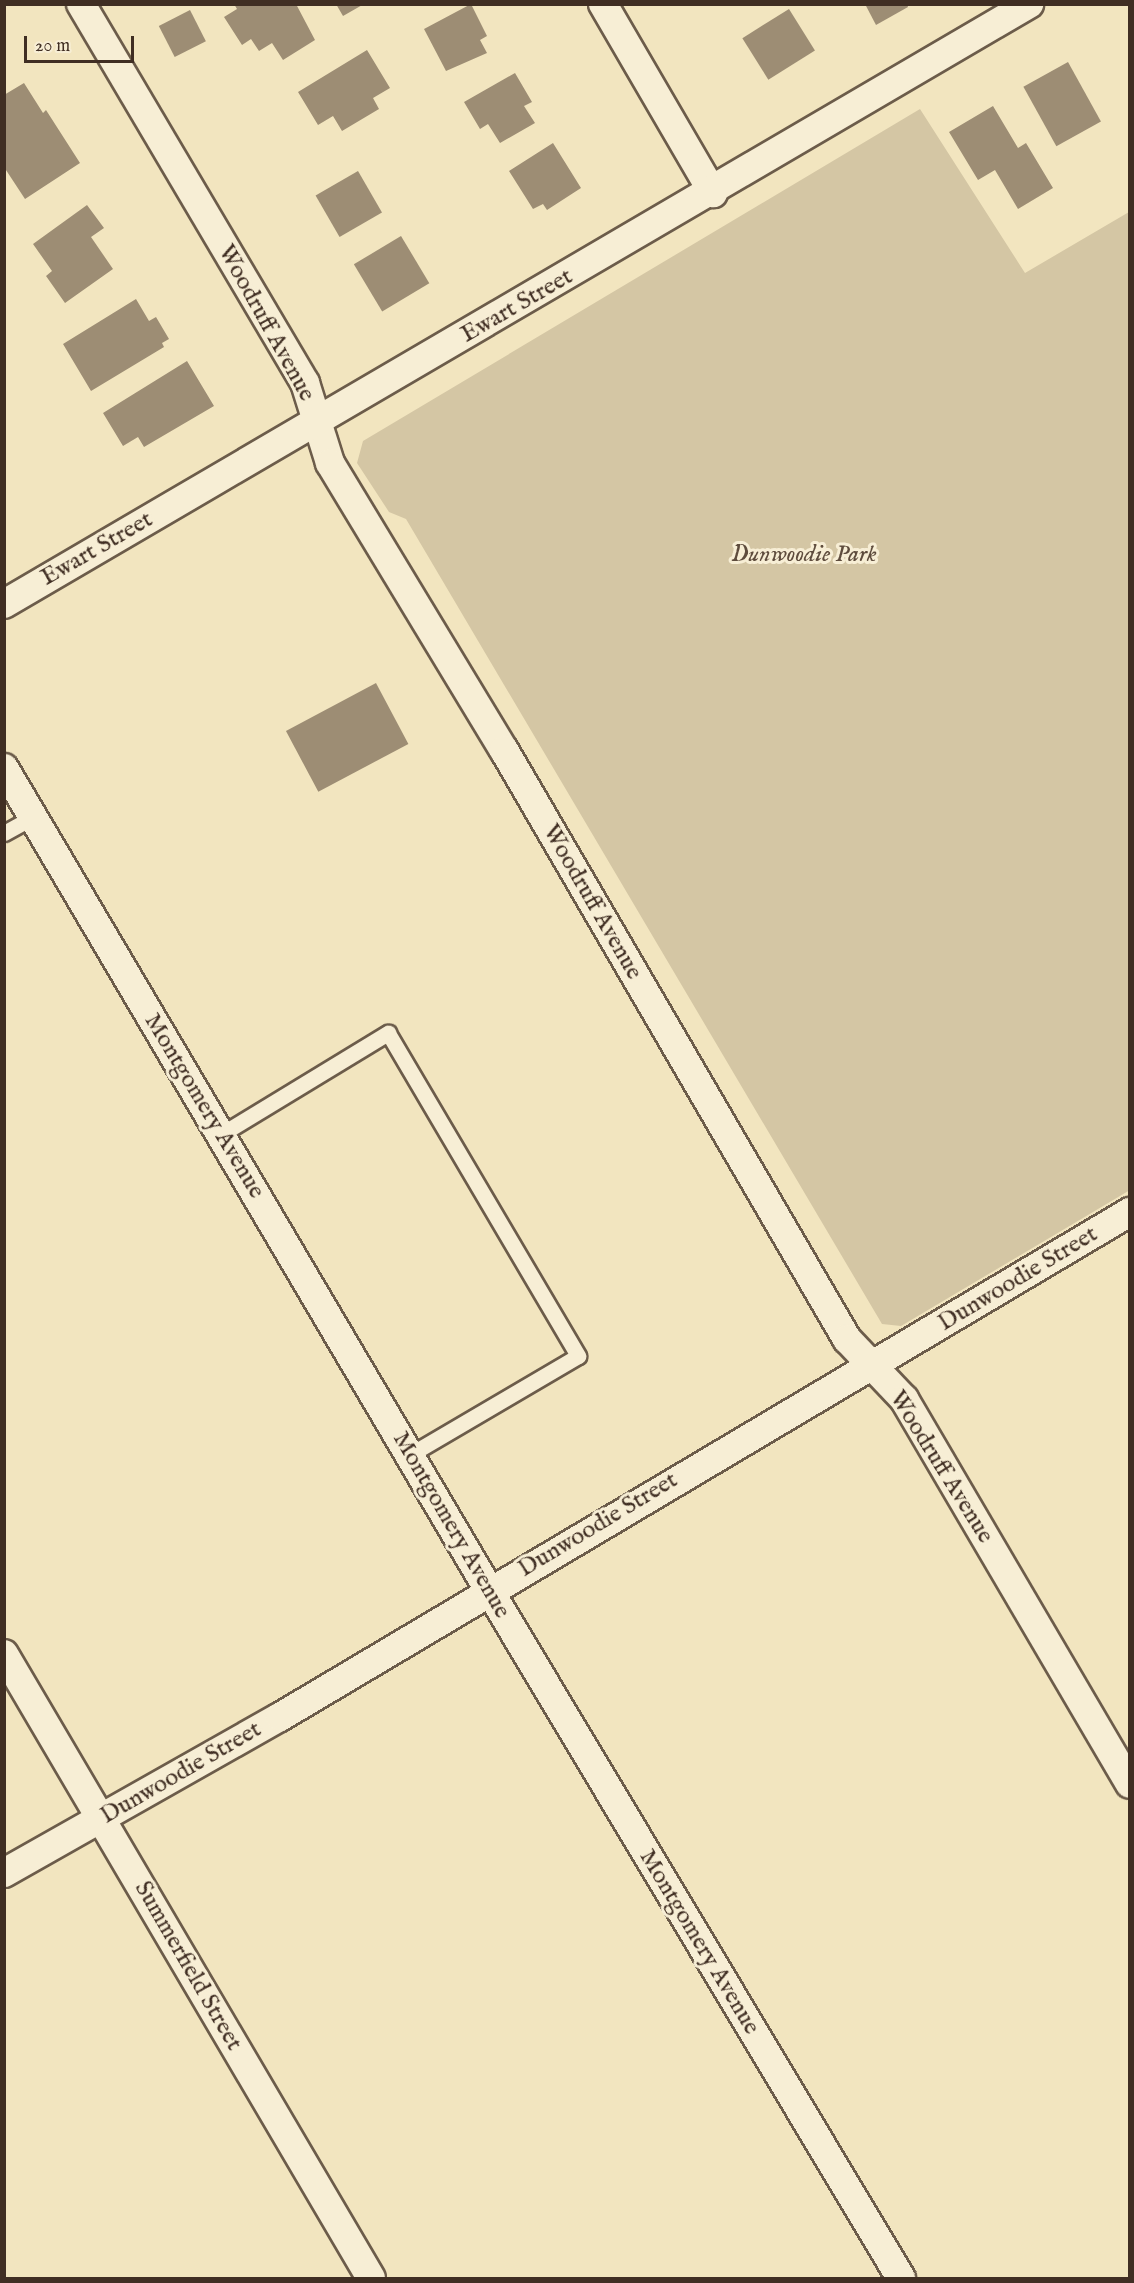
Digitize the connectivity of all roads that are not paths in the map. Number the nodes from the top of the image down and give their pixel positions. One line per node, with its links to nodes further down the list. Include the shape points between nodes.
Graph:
1 (81, 4): 5 (street, Woodruff Avenue, via 305,383)
2 (603, 4): 4 (street)
3 (1029, 4): 4 (street, Ewart Street)
4 (713, 193): 5 (street, Ewart Street)
5 (318, 421): 6 (street, Ewart Street); 12 (street, Woodruff Avenue, via 330,463 504,750 848,1339)
6 (4, 604)
7 (4, 768): 8 (street, Montgomery Avenue)
8 (33, 817): 9 (lane); 10 (street, Montgomery Avenue)
9 (4, 833)
10 (220, 1135): 13 (street, Montgomery Avenue); 13 (lane, via 388,1033 394,1043 578,1356)
11 (1130, 1212): 12 (street, Dunwoodie Street)
12 (872, 1365): 14 (street, Dunwoodie Street); 16 (street, Woodruff Avenue, via 904,1399)
13 (409, 1455): 14 (street, Montgomery Avenue)
14 (489, 1590): 17 (street, Dunwoodie Street); 20 (street, Montgomery Avenue)
15 (4, 1654): 17 (street, Summerfield Street)
16 (1130, 1784)
17 (102, 1819): 18 (street, Dunwoodie Street); 19 (street, Summerfield Street)
18 (4, 1873)
19 (371, 2278)
20 (901, 2278)

